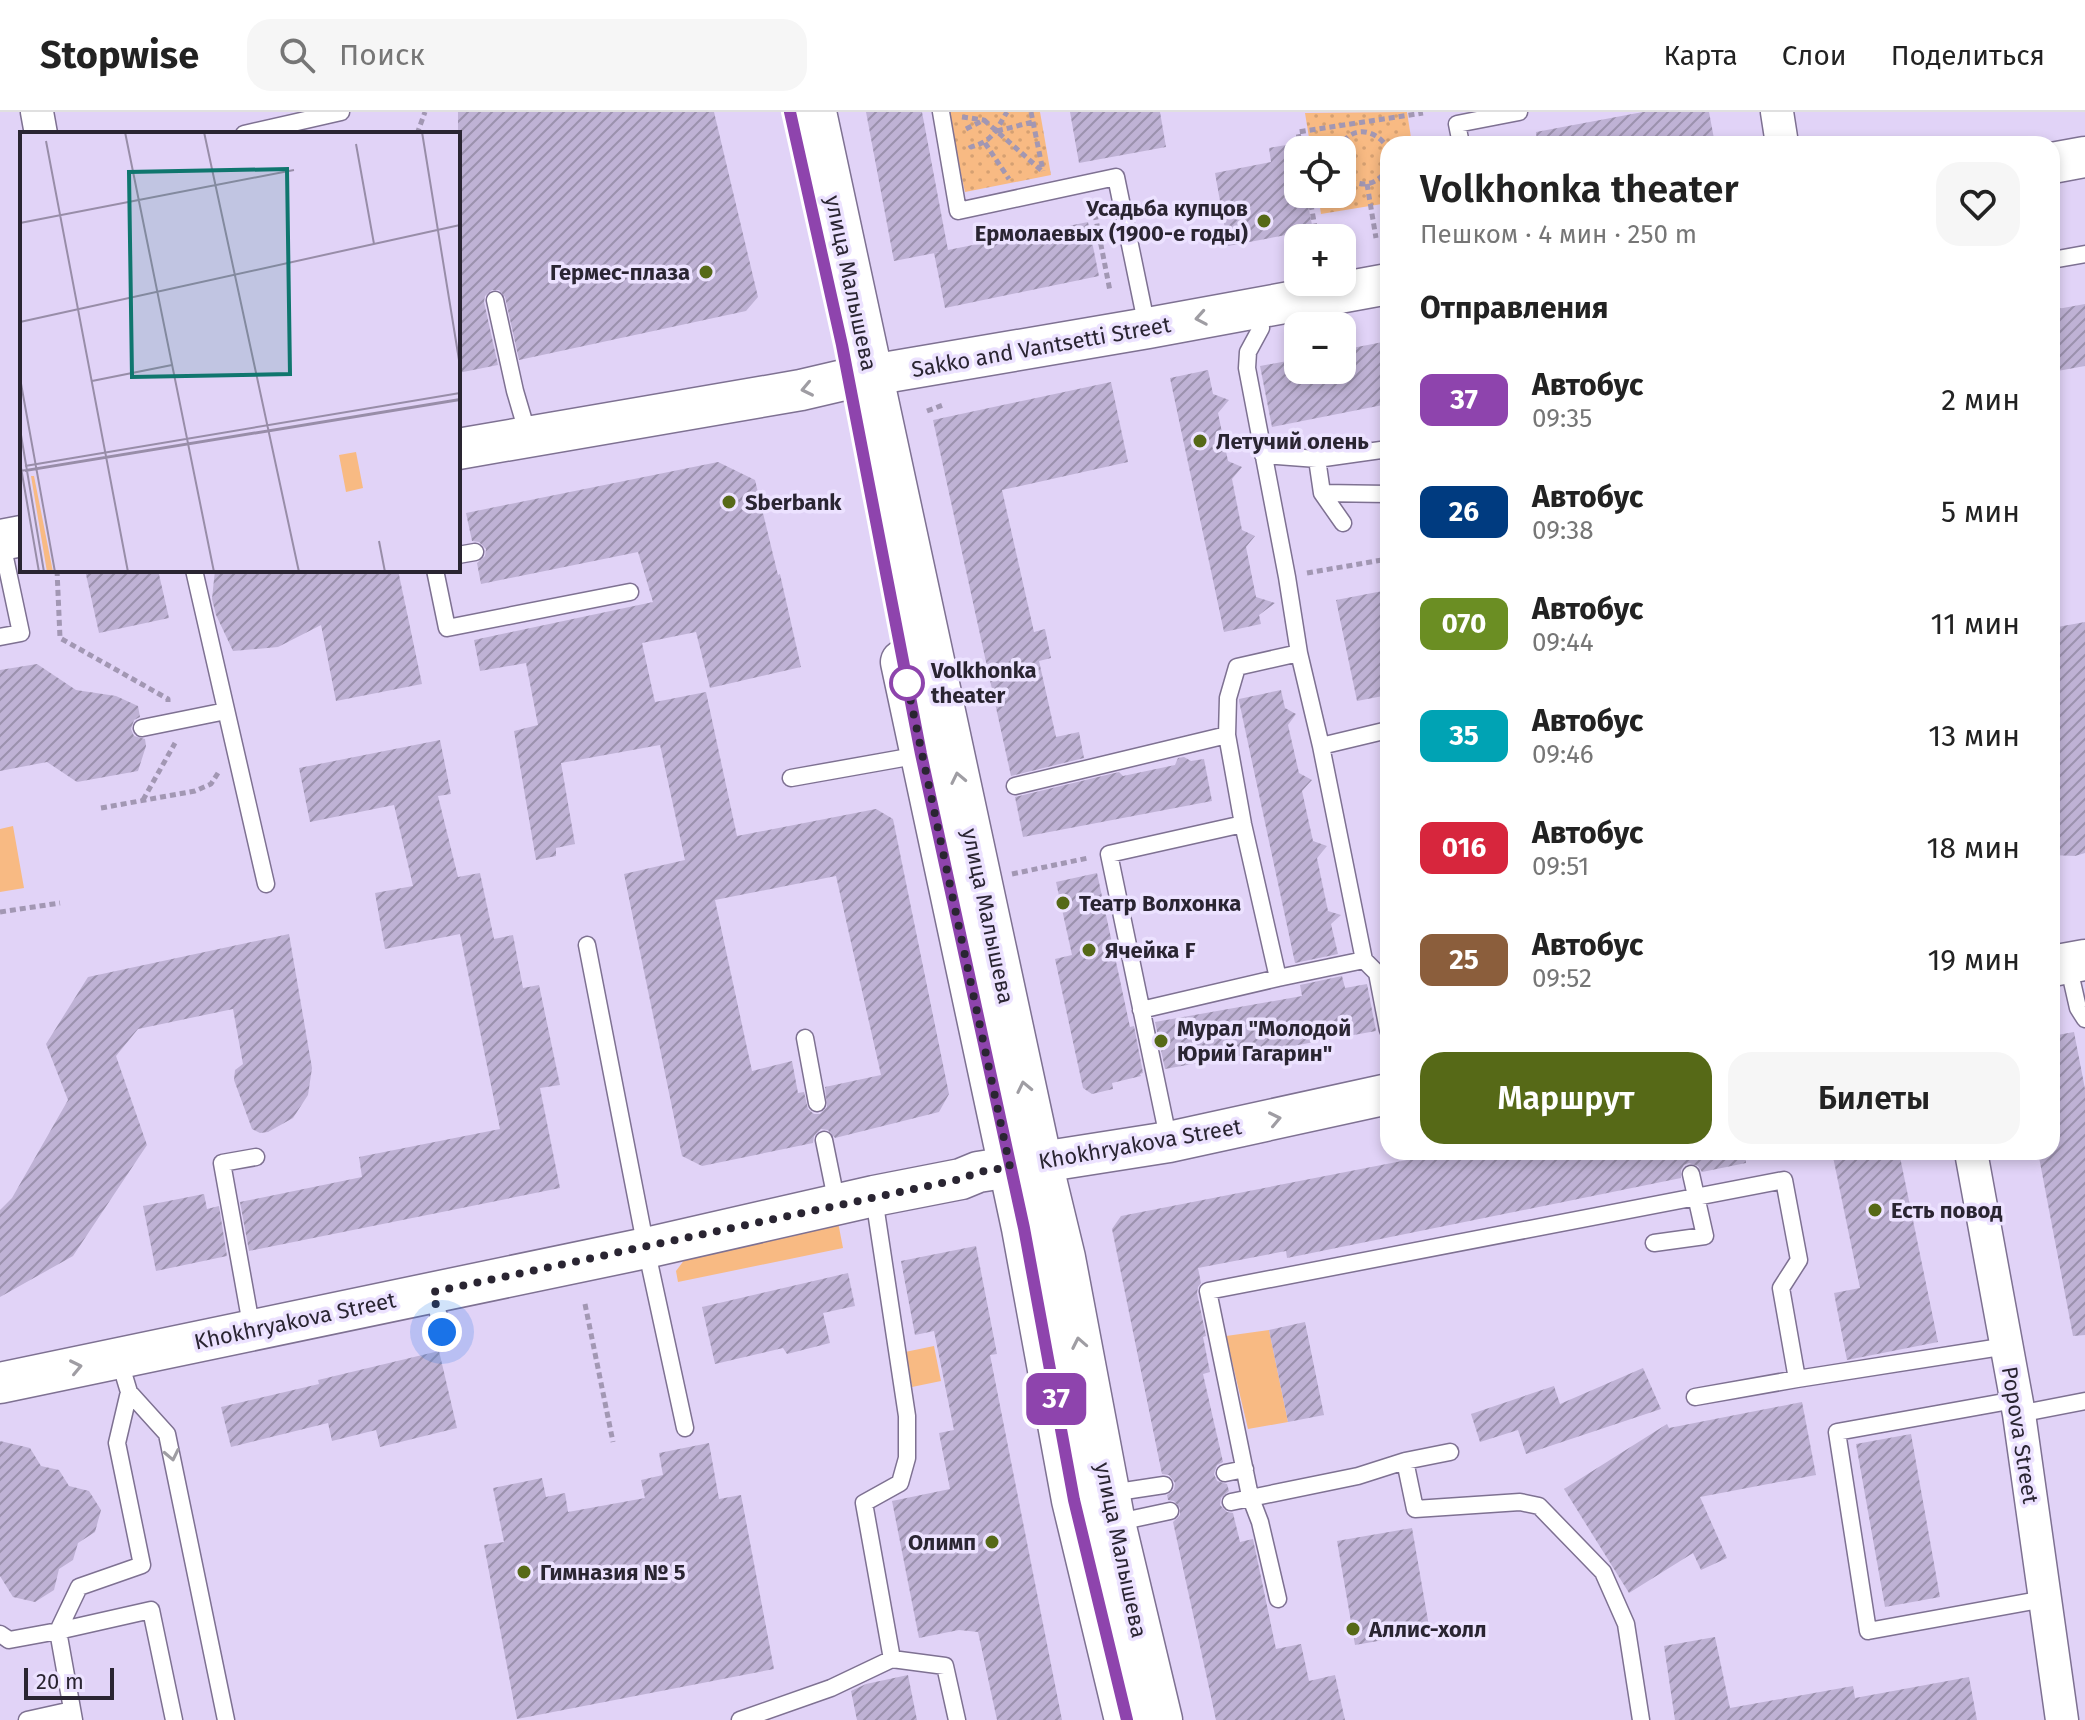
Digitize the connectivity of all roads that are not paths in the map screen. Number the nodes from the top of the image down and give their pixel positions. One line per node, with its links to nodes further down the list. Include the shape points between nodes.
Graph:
1 (37, 112): 8 (street)
2 (341, 112): 9 (lane)
3 (790, 112): 20 (main road, via 842,345)
4 (814, 112): 20 (main road, улица Малышева)
5 (941, 112): 19 (lane, via 958,211 1116,177)
6 (1519, 112): 10 (lane, via 1457,124)
7 (1777, 112): 11 (street)
8 (41, 132)
9 (253, 132)
10 (1459, 136)
11 (1781, 136)
12 (2085, 157): 13 (street)
13 (2060, 162)
14 (2085, 254): 15 (lane)
15 (2060, 259)
16 (1380, 285): 18 (street, Sakko and Vantsetti Street)
17 (495, 300): 21 (lane)
18 (1257, 308): 19 (street, Sakko and Vantsetti Street, one-way to 19); 24 (lane, via 1261,328 1248,352 1247,368)
19 (1148, 328): 20 (street, Sakko and Vantsetti Street)
20 (859, 377): 21 (street, Sakko and Vantsetti Street, one-way to 21); 41 (main road); 60 (main road, улица Малышева, one-way to 20)
21 (529, 437): 22 (street, Sakko and Vantsetti Street)
22 (460, 449)
23 (1380, 450): 25 (lane)
24 (1263, 455): 25 (lane); 35 (lane)
25 (1317, 459): 26 (lane)
26 (1322, 493): 27 (lane); 28 (lane)
27 (1380, 494)
28 (1343, 523)
29 (20, 536): 30 (street)
30 (0, 540): 34 (lane, via 21,633)
31 (194, 572): 36 (lane)
32 (435, 572): 33 (lane, via 447,628)
33 (630, 592)
34 (0, 637)
35 (1299, 653): 39 (lane, via 1237,667 1228,698); 40 (lane)
36 (226, 711): 37 (lane); 45 (lane)
37 (142, 728)
38 (1380, 732): 40 (lane)
39 (1227, 735): 43 (lane); 44 (lane)
40 (1321, 746): 47 (lane)
41 (921, 754): 42 (lane); 60 (main road)
42 (791, 778)
43 (1015, 786)
44 (1243, 824): 49 (lane); 51 (lane, via 1109,854)
45 (266, 884)
46 (587, 945): 65 (lane)
47 (1364, 960): 49 (lane); 50 (lane, via 1377,973)
48 (2068, 963): 52 (lane)
49 (1278, 978): 51 (lane)
50 (1380, 989)
51 (1141, 1010): 57 (lane)
52 (2085, 1019)
53 (805, 1038): 55 (lane)
54 (1380, 1096): 57 (street, Khokhryakova Street, one-way to 54)
55 (817, 1103)
56 (824, 1140): 63 (lane)
57 (1169, 1142): 60 (street, Khokhryakova Street)
58 (256, 1157): 67 (lane, via 222,1163)
59 (1972, 1160): 69 (street, Popova Street)
60 (1025, 1165): 63 (street, Khokhryakova Street); 84 (main road, via 1024,1228)
61 (1691, 1174): 62 (lane)
62 (1695, 1199): 64 (lane, via 1705,1236); 71 (lane, via 1784,1180 1799,1260 1781,1288); 79 (lane, via 1208,1291)
63 (856, 1200): 65 (street, Khokhryakova Street); 90 (lane, via 907,1416 907,1458 900,1483 864,1503)
64 (1654, 1243)
65 (646, 1248): 66 (street, Khokhryakova Street); 76 (lane)
66 (433, 1292): 67 (street, Khokhryakova Street); 68 (lane)
67 (252, 1330): 70 (street, Khokhryakova Street)
68 (442, 1332)
69 (2007, 1346): 71 (lane); 75 (street, Popova Street)
70 (124, 1375): 72 (street, Khokhryakova Street, one-way to 70); 88 (lane, via 117,1443 142,1565 79,1587); 94 (lane, one-way to 94, via 167,1434)
71 (1797, 1379): 73 (lane)
72 (0, 1383)
73 (1695, 1397)
74 (2085, 1401): 75 (lane)
75 (2017, 1407): 87 (street, Popova Street); 87 (lane, via 1837,1432 1868,1631)
76 (685, 1428)
77 (1450, 1452): 78 (lane)
78 (1405, 1461): 82 (lane, via 1358,1476); 99 (lane, via 1415,1509 1520,1502 1539,1506 1603,1572 1626,1624)
79 (1245, 1469): 80 (lane); 82 (lane)
80 (1225, 1473)
81 (1164, 1485): 84 (lane)
82 (1250, 1496): 83 (lane); 86 (lane)
83 (1231, 1502)
84 (1093, 1507): 85 (lane); 97 (main road); 98 (main road, улица Малышева)
85 (1170, 1511)
86 (1278, 1599)
87 (2044, 1599): 100 (street, Popova Street)
88 (58, 1631): 89 (lane, via 9,1640); 91 (lane); 93 (lane, via 151,1610)
89 (0, 1634)
90 (892, 1659): 95 (lane, via 831,1688); 96 (lane, via 945,1666)
91 (73, 1715): 92 (lane)
92 (27, 1720)
93 (174, 1720)
94 (226, 1720)
95 (740, 1720)
96 (957, 1720)
97 (1127, 1720)
98 (1160, 1720)
99 (1641, 1720)
100 (2062, 1720)

